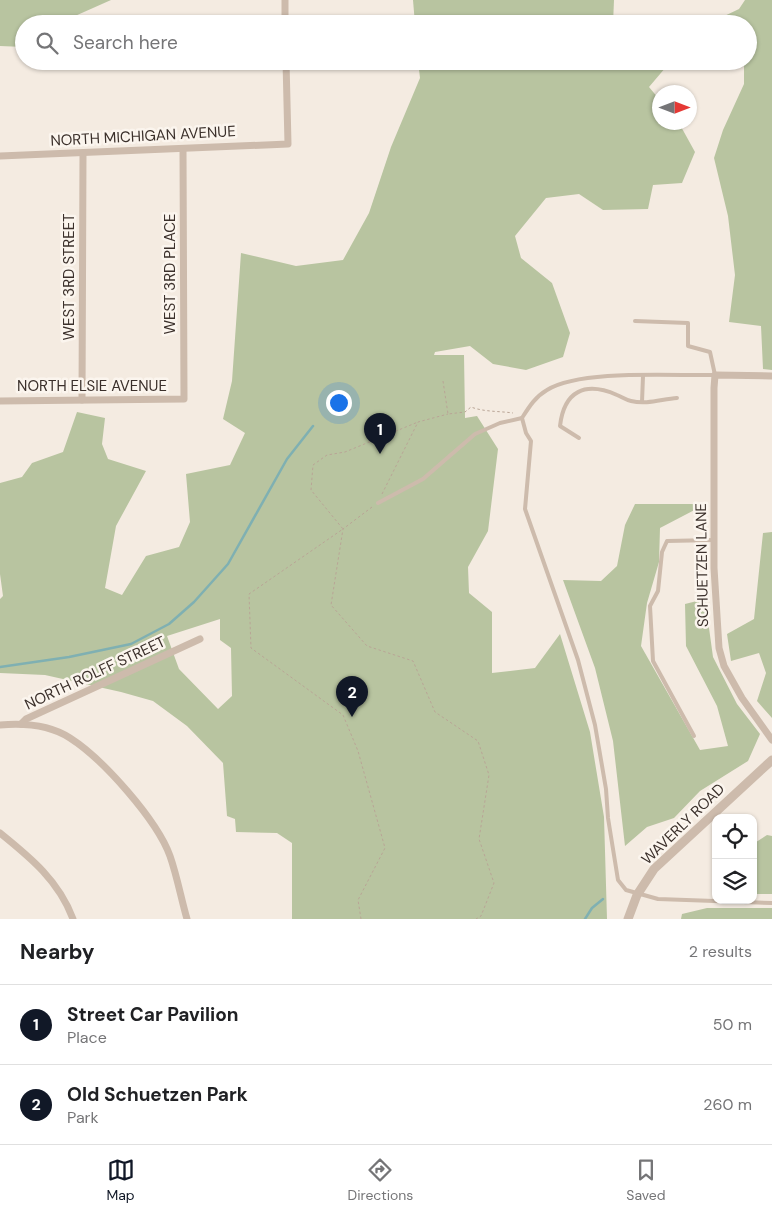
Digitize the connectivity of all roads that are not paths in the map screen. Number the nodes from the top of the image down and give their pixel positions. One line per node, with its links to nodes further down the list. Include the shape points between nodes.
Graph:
1 (285, 0): 2 (street)
2 (285, 15)
3 (286, 70): 4 (street, NORTH MICHIGAN AVENUE, via 288,144)
4 (183, 149): 5 (street, NORTH MICHIGAN AVENUE); 12 (street, WEST 3RD PLACE)
5 (83, 154): 6 (street, NORTH MICHIGAN AVENUE); 14 (street, WEST 3RD STREET)
6 (0, 156)
7 (635, 321): 8 (lane, via 688,323 688,346 710,352)
8 (715, 375): 9 (lane); 10 (street); 19 (street, SCHUETZEN LANE)
9 (643, 376): 15 (lane); 16 (lane, via 571,380 548,390 532,402)
10 (772, 376)
11 (678, 398): 15 (lane)
12 (184, 399): 14 (street, NORTH ELSIE AVENUE)
13 (0, 400): 14 (street, NORTH ELSIE AVENUE)
14 (82, 400)
15 (642, 402): 17 (lane, via 595,389 581,389 569,398 562,409 560,426)
16 (523, 416): 18 (lane, via 475,434 423,478); 27 (lane, via 531,441 525,510 578,660 595,725 618,880 626,890)
17 (579, 438)
18 (378, 503)
19 (714, 540): 23 (lane, via 667,541 662,552 658,590 650,606 653,661); 24 (street, SCHUETZEN LANE, via 716,616 724,666)
20 (200, 639): 21 (street, NORTH ROLFF STREET)
21 (21, 724): 22 (street, NORTH ROLFF STREET); 30 (street, via 70,738 142,808 170,856)
22 (0, 726)
23 (694, 736)
24 (772, 740)
25 (772, 760): 27 (street, WAVERLY ROAD, via 654,869)
26 (0, 833): 29 (street, via 48,874)
27 (637, 895): 28 (lane, via 658,899); 31 (street, WAVERLY ROAD)
28 (772, 903)
29 (73, 919)
30 (187, 919)
31 (628, 919)

